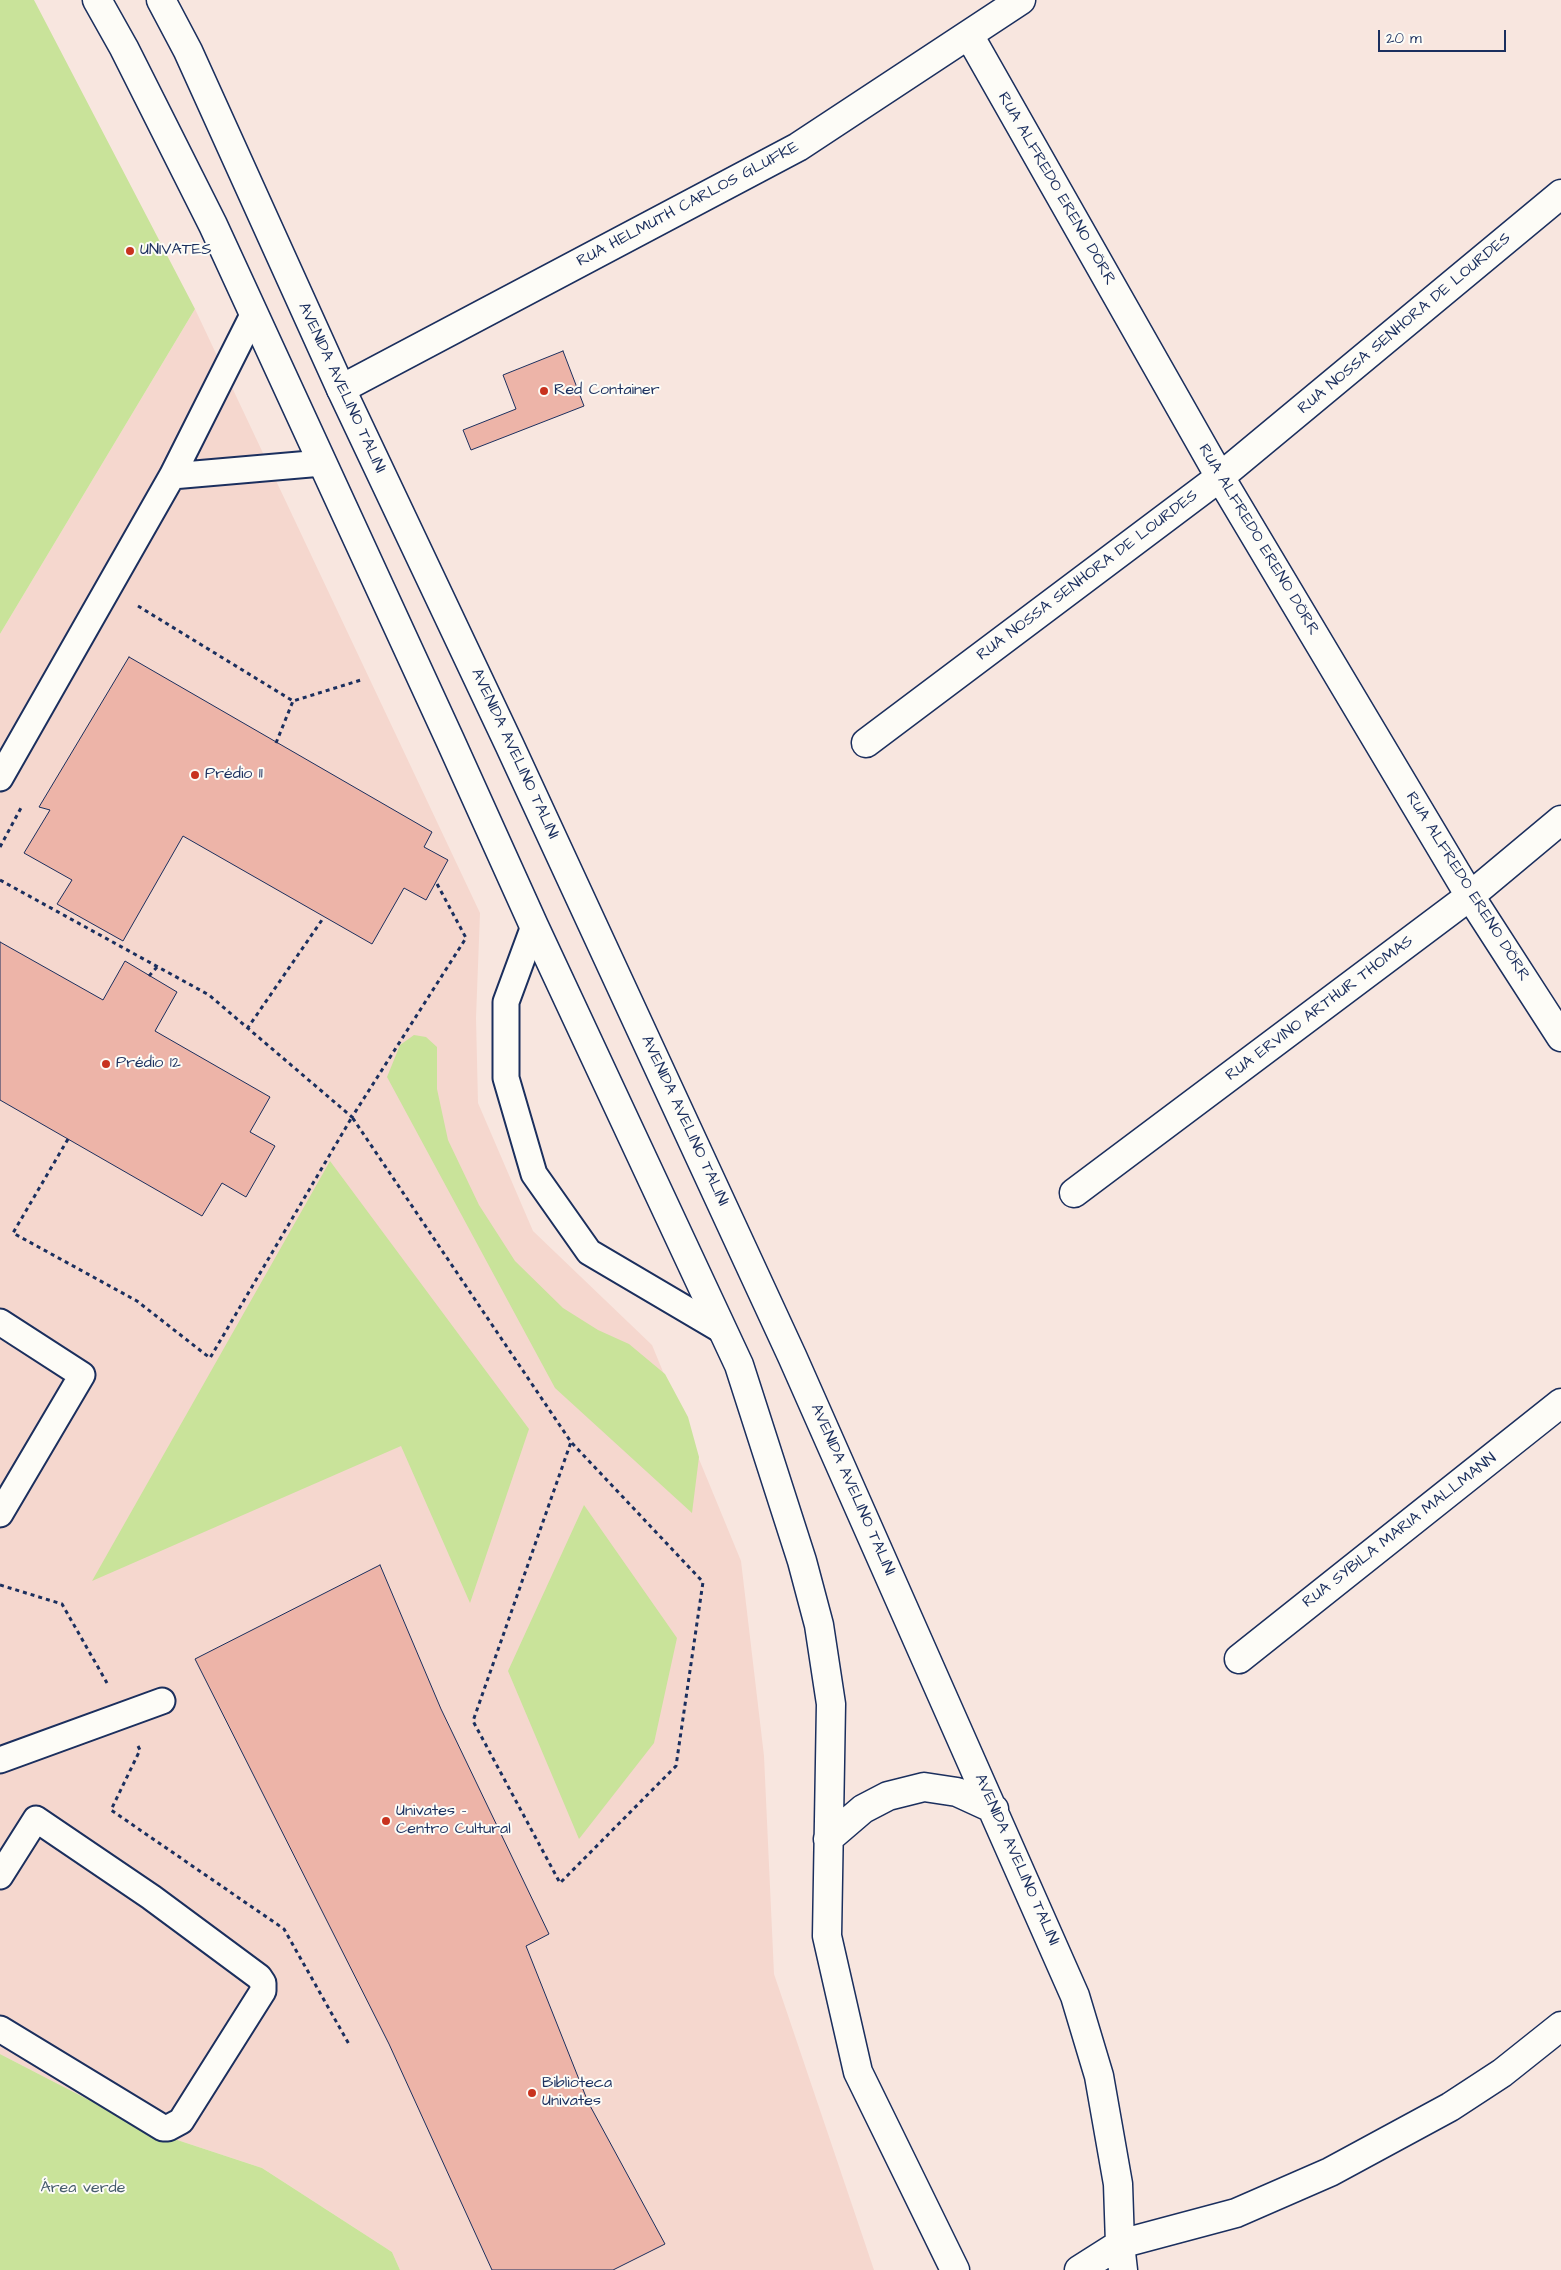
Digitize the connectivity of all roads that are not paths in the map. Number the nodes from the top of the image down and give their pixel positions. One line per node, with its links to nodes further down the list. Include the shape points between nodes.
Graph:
1 (97, 0): 6 (main road, via 200,199)
2 (161, 0): 7 (main road, AVENIDA AVELINO TALINI, via 188,51)
3 (1021, 0): 4 (main road, RUA HELMUTH CARLOS GLUFKE)
4 (969, 35): 7 (main road, RUA HELMUTH CARLOS GLUFKE, via 798,147); 10 (main road, RUA ALFREDO ERENO DÖRR)
5 (1561, 194): 10 (main road, RUA NOSSA SENHORA DE LOURDES)
6 (253, 315): 8 (main road); 9 (lane)
7 (341, 389): 25 (main road, AVENIDA AVELINO TALINI, via 639,1023)
8 (322, 463): 9 (lane); 15 (main road)
9 (172, 476): 12 (lane)
10 (1220, 477): 11 (main road, RUA NOSSA SENHORA DE LOURDES); 14 (main road, RUA ALFREDO ERENO DÖRR)
11 (866, 743)
12 (0, 778)
13 (1561, 820): 14 (main road, RUA ERVINO ARTHUR THOMAS)
14 (1470, 896): 16 (main road, RUA ALFREDO ERENO DÖRR); 17 (main road, RUA ERVINO ARTHUR THOMAS)
15 (534, 926): 19 (main road); 19 (lane, via 506,1002 506,1078 534,1174 589,1252)
16 (1561, 1037)
17 (1074, 1193)
18 (0, 1322): 21 (lane, via 82,1375)
19 (723, 1331): 26 (main road, via 739,1365 802,1561 819,1625 830,1704)
20 (1561, 1402): 22 (main road, RUA SYBILA MARIA MALLMANN)
21 (0, 1514)
22 (1239, 1659)
23 (162, 1701): 24 (lane)
24 (0, 1760)
25 (994, 1809): 26 (main road, via 958,1792 924,1787 888,1796 863,1809); 30 (main road, AVENIDA AVELINO TALINI, via 1075,1996 1099,2076 1118,2184)
26 (828, 1839): 31 (main road, via 827,1936 858,2072)
27 (0, 1876): 29 (lane, via 36,1819 238,1961 259,1977 264,1991 181,2121 168,2128 156,2124)
28 (1561, 2026): 30 (main road, via 1502,2073 1450,2107 1330,2172)
29 (0, 2029)
30 (1122, 2257): 32 (main road)
31 (955, 2270)
32 (1079, 2270)

